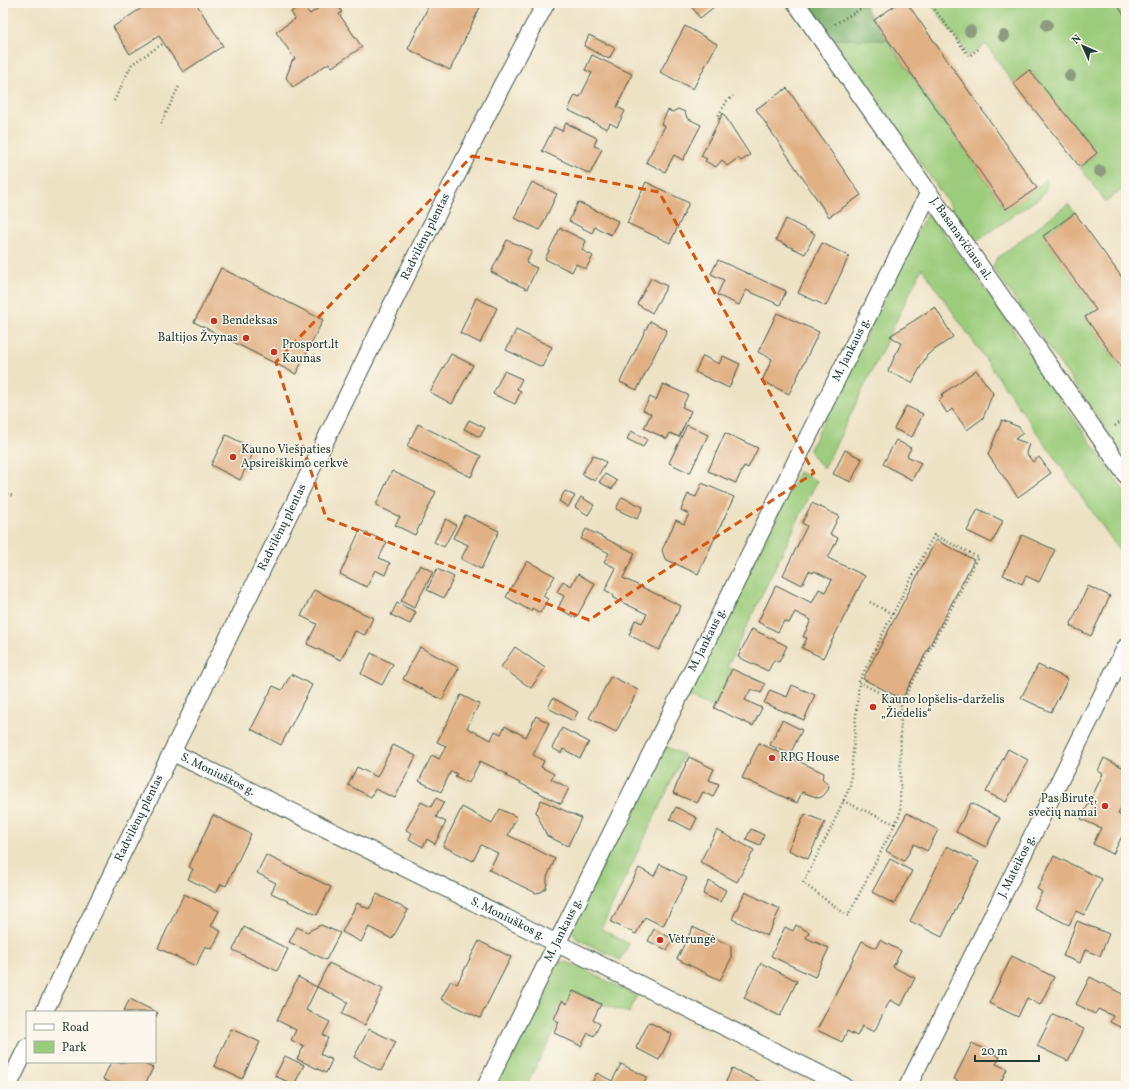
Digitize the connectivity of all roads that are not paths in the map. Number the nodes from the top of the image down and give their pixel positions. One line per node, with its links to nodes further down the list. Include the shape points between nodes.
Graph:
1 (546, 3): 6 (street, Radvilėnų plentas, via 419,250)
2 (796, 3): 3 (street, J. Basanavičiaus al.)
3 (929, 193): 4 (street, J. Basanavičiaus al.); 7 (street, M. Jankaus g.)
4 (1126, 474)
5 (1126, 647): 13 (street, J. Mateikos g.)
6 (172, 752): 7 (street, S. Moniuškos g.); 8 (street, Radvilėnų plentas)
7 (557, 943): 11 (street, M. Jankaus g.); 12 (street, S. Moniuškos g.)
8 (44, 1011)
9 (26, 1049): 10 (street)
10 (8, 1086)
11 (486, 1086)
12 (844, 1086)
13 (908, 1086)

